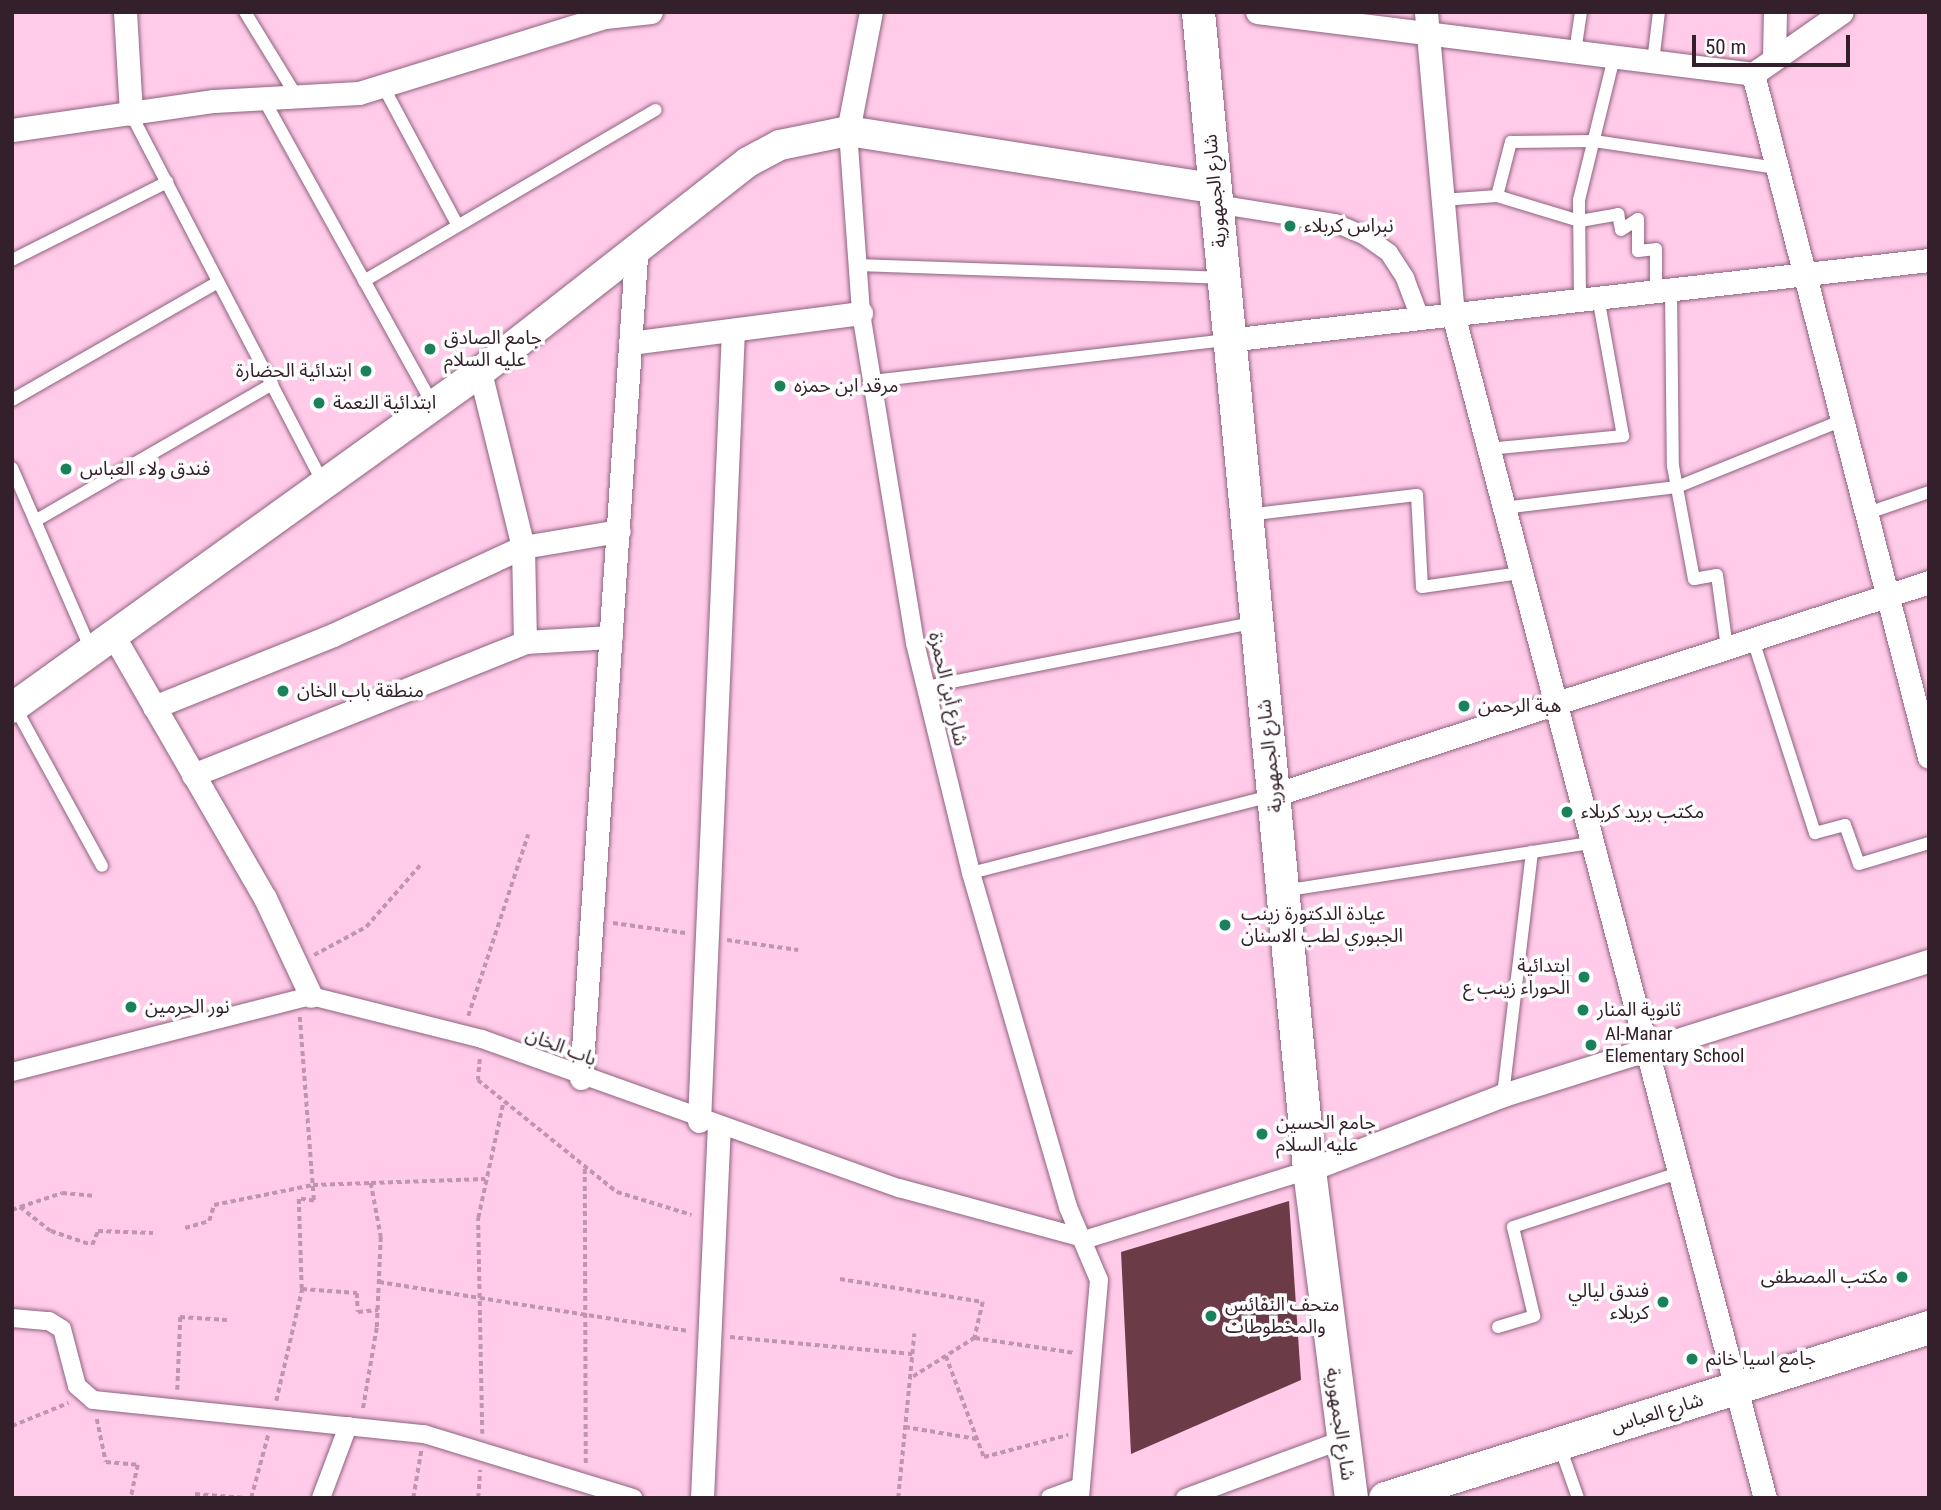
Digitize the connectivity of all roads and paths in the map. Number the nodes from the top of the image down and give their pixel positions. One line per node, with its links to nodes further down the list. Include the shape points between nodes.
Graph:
1 (125, 12): 21 (street)
2 (245, 12): 18 (lane)
3 (652, 12): 17 (street, via 604,17)
4 (871, 12): 23 (street)
5 (1198, 12): 27 (main road, شارع الجمهورية)
6 (1257, 12): 11 (street)
7 (1581, 12): 12 (lane)
8 (1659, 12): 15 (lane)
9 (1774, 12): 14 (street)
10 (1842, 12): 14 (street)
11 (1425, 23): 12 (street); 29 (street)
12 (1575, 52): 13 (street)
13 (1614, 57): 15 (street); 24 (lane)
14 (1774, 59): 16 (street)
15 (1653, 62): 16 (street)
16 (1753, 74): 25 (street)
17 (383, 86): 18 (street); 31 (lane)
18 (297, 97): 19 (street)
19 (263, 98): 21 (street); 38 (lane)
20 (656, 110): 31 (lane)
21 (131, 114): 22 (street); 26 (lane)
22 (12, 130)
23 (848, 131): 27 (street); 32 (street, via 779,145 748,162); 35 (street, شارع أبن الحمزة)
24 (1594, 141): 25 (lane); 28 (lane, via 1511,142); 30 (lane)
25 (1777, 168): 36 (street)
26 (167, 182): 33 (lane); 39 (lane)
27 (1215, 196): 37 (main road, شارع الجمهورية); 44 (street, via 1335,223 1365,236 1400,270)
28 (1497, 196): 29 (lane); 30 (lane)
29 (1442, 200): 43 (street)
30 (1580, 221): 40 (lane, via 1618,214 1621,230 1638,219 1638,251 1656,249); 41 (lane)
31 (456, 222): 38 (lane)
32 (636, 256): 47 (street); 48 (street)
33 (12, 260)
34 (1929, 260): 36 (street)
35 (856, 265): 37 (lane); 42 (street, شارع أبن الحمزة)
36 (1804, 274): 40 (street); 53 (street)
37 (1223, 278): 46 (main road, شارع الجمهورية)
38 (364, 281): 52 (lane)
39 (218, 282): 50 (lane); 51 (lane)
40 (1663, 290): 41 (street); 57 (lane)
41 (1589, 298): 43 (street); 54 (lane, via 1623,436)
42 (861, 313): 45 (street); 49 (street, شارع أبن الحمزة)
43 (1453, 314): 44 (street); 54 (street)
44 (1420, 318): 46 (street)
45 (733, 330): 47 (street); 100 (street)
46 (1228, 340): 49 (lane); 62 (main road, شارع الجمهورية)
47 (630, 343): 64 (street)
48 (480, 372): 52 (street); 65 (street)
49 (872, 381): 75 (street, شارع أبن الحمزة)
50 (272, 384): 56 (lane); 63 (lane)
51 (12, 400)
52 (433, 405): 56 (street)
53 (1843, 420): 57 (lane); 61 (street)
54 (1488, 449): 60 (street)
55 (12, 468): 58 (lane)
56 (323, 484): 73 (street)
57 (1677, 487): 60 (lane); 74 (lane, via 1695,579 1717,575)
58 (17, 492): 63 (lane)
59 (1929, 492): 61 (lane)
60 (1503, 508): 66 (street)
61 (1868, 513): 68 (street)
62 (1245, 516): 66 (lane, via 1417,495 1422,587); 69 (main road, شارع الجمهورية)
63 (36, 521): 73 (lane)
64 (619, 531): 65 (street); 70 (street)
65 (523, 547): 72 (street); 77 (street, via 334,635)
66 (1520, 573): 78 (street)
67 (1929, 582): 68 (street)
68 (1890, 594): 71 (street); 79 (street)
69 (1256, 622): 75 (lane); 81 (main road, شارع الجمهورية)
70 (611, 637): 72 (street); 97 (street)
71 (1753, 640): 74 (street); 84 (lane, via 1815,832 1846,825 1859,864)
72 (525, 642): 80 (street)
73 (102, 643): 76 (street); 77 (street)
74 (1727, 649): 78 (street)
75 (926, 687): 88 (street, شارع أبن الحمزة)
76 (13, 707): 87 (lane)
77 (154, 707): 80 (street)
78 (1554, 707): 81 (street); 83 (street)
79 (1929, 757)
80 (193, 775): 91 (street)
81 (1274, 795): 88 (lane); 89 (main road, شارع الجمهورية)
82 (528, 835): 93 (path)
83 (1590, 843): 85 (lane); 95 (street)
84 (1929, 843)
85 (1532, 852): 89 (lane); 98 (lane)
86 (422, 863): 91 (path, via 366,927)
87 (102, 866)
88 (971, 873): 113 (street, شارع أبن الحمزة, via 1068,1207)
89 (1283, 891): 102 (main road, شارع الجمهورية)
90 (1929, 961): 95 (street)
91 (296, 964): 92 (street)
92 (305, 997): 93 (street, باب الخان); 96 (street, باب الخان); 106 (path)
93 (462, 1034): 94 (street, باب الخان)
94 (482, 1039): 97 (street, باب الخان); 99 (path, via 478,1080)
95 (1643, 1051): 98 (street); 103 (street)
96 (12, 1072)
97 (581, 1077): 100 (street, باب الخان)
98 (1503, 1094): 102 (street)
99 (503, 1103): 101 (path); 104 (path)
100 (709, 1125): 110 (street); 113 (street, باب الخان, via 1008,1221)
101 (585, 1169): 110 (path, via 617,1192); 119 (path)
102 (1310, 1170): 113 (street); 141 (main road, شارع الجمهورية)
103 (1678, 1173): 122 (lane, via 1513,1227 1534,1316); 131 (street)
104 (485, 1178): 105 (path); 117 (path, via 478,1218)
105 (372, 1183): 106 (path); 115 (path, via 381,1237)
106 (313, 1185): 111 (path, via 214,1205 209,1221); 116 (path, via 314,1201 299,1199)
107 (95, 1196): 108 (path, via 62,1193)
108 (20, 1207): 109 (path); 112 (path, via 51,1231 92,1245 98,1231)
109 (12, 1210)
110 (715, 1222): 124 (street)
111 (185, 1228)
112 (153, 1233)
113 (1087, 1239): 129 (street, شارع أبن الحمزة, via 1099,1280)
114 (840, 1279): 126 (path, via 983,1303)
115 (379, 1282): 117 (path); 118 (path)
116 (302, 1289): 118 (path, via 357,1293 358,1312); 134 (path)
117 (479, 1298): 119 (path); 143 (path)
118 (378, 1310): 136 (path)
119 (589, 1316): 124 (path); 144 (path)
120 (12, 1318): 132 (street, via 49,1321 62,1329)
121 (227, 1320): 133 (path, via 180,1317)
122 (1497, 1327)
123 (1929, 1327): 131 (main road, شارع العباس)
124 (709, 1335): 127 (path); 153 (street)
125 (914, 1335): 127 (path)
126 (975, 1338): 128 (path); 129 (path)
127 (912, 1354): 130 (path)
128 (946, 1356): 130 (path); 140 (path)
129 (1094, 1356): 138 (street, شارع أبن الحمزة)
130 (910, 1379): 137 (path)
131 (1737, 1388): 142 (main road, شارع العباس); 160 (street)
132 (89, 1398): 133 (street); 135 (path); 147 (path, via 106,1462 138,1465)
133 (176, 1408): 134 (street)
134 (272, 1418): 136 (street); 149 (path)
135 (12, 1426)
136 (354, 1426): 139 (street); 150 (street)
137 (905, 1427): 140 (path); 154 (path)
138 (1087, 1430): 140 (path, via 984,1457); 145 (street, شارع أبن الحمزة)
139 (424, 1434): 143 (street); 151 (path)
140 (977, 1439)
141 (1339, 1441): 156 (street); 157 (main road, شارع الجمهورية)
142 (1559, 1443): 158 (main road, شارع العباس); 159 (lane)
143 (482, 1447): 144 (street)
144 (585, 1478): 152 (street)
145 (1081, 1493): 155 (street)
146 (195, 1494): 148 (path)
147 (131, 1498)
148 (246, 1498)
149 (251, 1498)
150 (321, 1498)
151 (413, 1498)
152 (633, 1498)
153 (702, 1498)
154 (898, 1498)
155 (1050, 1498)
156 (1185, 1498)
157 (1351, 1498)
158 (1385, 1498)
159 (1578, 1498)
160 (1765, 1498)

